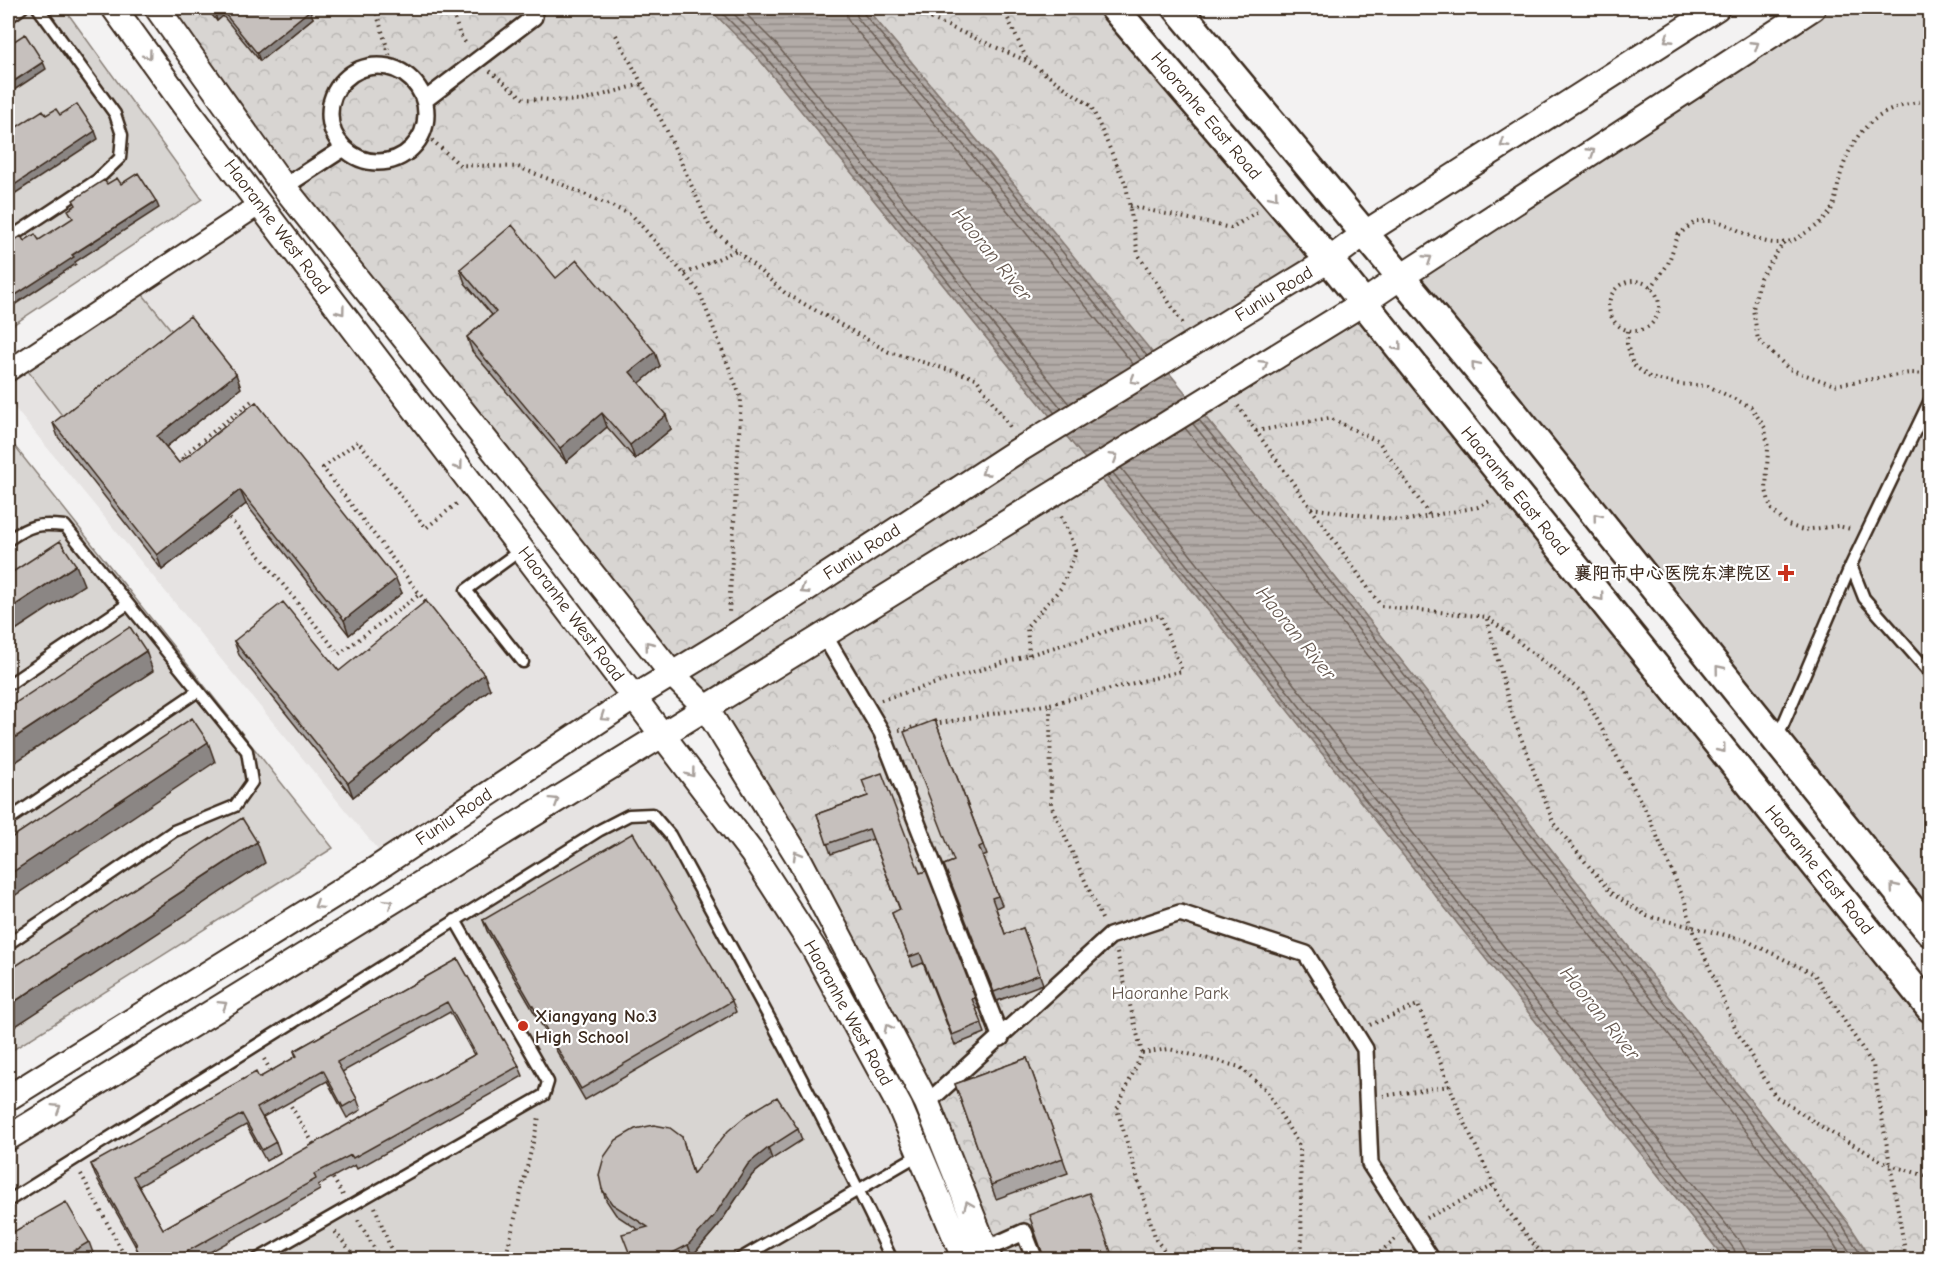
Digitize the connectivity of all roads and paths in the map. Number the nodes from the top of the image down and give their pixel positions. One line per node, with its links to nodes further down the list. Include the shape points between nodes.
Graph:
1 (22, 8): 14 (lane)
2 (38, 8): 29 (lane, via 115,114 122,135 120,158 98,180)
3 (114, 8): 26 (street, Haoranhe West Road, one-way to 26)
4 (157, 8): 24 (street, Haoranhe West Road)
5 (375, 8): 18 (path)
6 (451, 8): 16 (path, via 460,35)
7 (925, 8): 17 (path, via 932,19)
8 (1003, 8): 17 (path)
9 (1114, 8): 25 (main road, Haoranhe East Road, one-way to 25)
10 (1177, 8): 28 (main road)
11 (1717, 8): 28 (street, Funiu Road, one-way to 28)
12 (1813, 8): 34 (street, one-way to 12)
13 (534, 17): 16 (street)
14 (8, 18)
15 (616, 35): 19 (path)
16 (477, 60): 19 (path, via 524,99 581,101); 20 (street)
17 (1027, 61): 27 (path, via 1091,106 1126,185)
18 (393, 67): 20 (street, via 418,86); 23 (street, via 361,68 337,88 330,119 334,135)
19 (642, 84): 31 (path, via 710,227)
20 (425, 100): 22 (street)
21 (1930, 100): 30 (path, via 1907,103 1876,116 1857,136 1843,167 1835,204 1822,223)
22 (423, 132): 23 (street, via 403,155 388,161 357,157); 33 (path, via 460,165 518,167 632,215)
23 (344, 147): 24 (street)
24 (284, 187): 66 (street, Haoranhe West Road, one-way to 24)
25 (1278, 200): 27 (path, via 1231,228); 32 (main road, Haoranhe East Road)
26 (260, 204): 39 (street); 47 (street, Haoranhe West Road, one-way to 47)
27 (1130, 206): 38 (path, via 1138,255)
28 (1365, 233): 32 (street, Funiu Road); 34 (main road)
29 (8, 239)
30 (1785, 242): 35 (path, via 1767,243 1720,222 1696,220 1678,235 1668,264); 40 (path, via 1760,278 1753,309 1758,340 1789,369 1834,385 1910,373)
31 (737, 250): 33 (path); 45 (path, via 785,293 889,352 976,378)
32 (1329, 260): 36 (main road, Haoranhe East Road); 38 (street, Funiu Road)
33 (684, 274): 62 (path, via 699,291 741,398)
34 (1401, 277): 36 (street); 75 (main road, one-way to 34)
35 (1651, 288): 37 (path, via 1659,305 1655,320 1643,330); 37 (path, via 1632,282 1611,296 1610,313)
36 (1363, 303): 41 (street, one-way to 36); 48 (main road, Haoranhe East Road, one-way to 48)
37 (1628, 331): 53 (path, via 1633,365 1651,378 1708,386 1751,407 1765,428 1766,490 1771,508 1788,525 1803,530 1838,526)
38 (1189, 346): 45 (street, Funiu Road, one-way to 45)
39 (8, 371)
40 (1930, 374)
41 (1220, 391): 44 (path); 49 (street, one-way to 41)
42 (253, 400): 46 (path, via 181,457)
43 (1930, 400): 53 (lane)
44 (1256, 431): 50 (path); 52 (path, via 1330,418 1360,432 1379,442)
45 (1029, 444): 62 (street, Funiu Road, one-way to 62)
46 (188, 466)
47 (476, 488): 55 (street, Haoranhe West Road); 57 (path, via 426,528 358,441 323,468)
48 (1513, 488): 52 (path, via 1478,507); 82 (main road, Haoranhe East Road, one-way to 82)
49 (1058, 491): 61 (street); 63 (path, via 1076,552 1061,588 1027,627)
50 (1310, 507): 52 (path, via 1403,521); 60 (path, via 1381,606)
51 (224, 511): 57 (path, via 339,654)
52 (1430, 516)
53 (1867, 533): 56 (lane)
54 (8, 540): 58 (lane, via 42,523 65,526)
55 (522, 549): 64 (lane, via 466,590); 69 (street, Haoranhe West Road)
56 (1851, 566): 65 (lane, via 1864,598); 75 (lane)
57 (420, 594): 59 (path)
58 (128, 604): 67 (lane); 68 (lane)
59 (432, 610)
60 (1486, 617): 78 (path, via 1583,693 1648,815); 78 (path, via 1513,717 1554,824 1611,893 1647,916)
61 (824, 635): 71 (street); 72 (street)
62 (728, 640): 66 (street, Funiu Road)
63 (1029, 655): 70 (path, via 1160,615 1182,672); 71 (path)
64 (523, 662)
65 (1930, 673)
66 (672, 674): 69 (street, Funiu Road); 72 (street, Haoranhe West Road)
67 (8, 685)
68 (198, 691): 76 (lane); 81 (lane, via 247,752 252,782 235,806 174,831)
69 (633, 698): 74 (street, Haoranhe West Road); 91 (street, Funiu Road, one-way to 91, via 371,872)
70 (1050, 704): 73 (path); 80 (path, via 1052,805)
71 (866, 705): 73 (street)
72 (706, 708): 74 (street); 93 (street, Haoranhe West Road, one-way to 72, via 798,857)
73 (882, 733): 84 (street)
74 (662, 735): 94 (street, one-way to 74); 95 (street, Haoranhe West Road, one-way to 95, via 752,853 814,949 900,1107)
75 (1776, 740): 79 (main road, one-way to 75)
76 (8, 820)
77 (455, 921): 85 (lane); 89 (lane, via 548,1082); 102 (lane, via 600,830 629,815 652,814 670,835)
78 (1692, 927): 98 (path, via 1738,1034 1775,1096); 98 (path, via 1745,940 1814,974 1873,1065)
79 (1930, 932)
80 (1110, 936): 83 (street, via 1180,913 1306,954); 84 (street); 86 (path, via 1119,957)
81 (8, 944)
82 (1930, 1008)
83 (1354, 1032): 88 (path, via 1418,1005); 92 (street, via 1365,1049)
84 (1001, 1038): 93 (street)
85 (256, 1046): 87 (path); 97 (lane)
86 (1142, 1053): 121 (path, via 1117,1109 1155,1240); 122 (path, via 1169,1049 1240,1067 1266,1090 1300,1147)
87 (273, 1076)
88 (1449, 1086): 92 (path); 101 (path)
89 (544, 1095): 103 (lane); 116 (path)
90 (285, 1096): 96 (path)
91 (8, 1098)
92 (1367, 1099): 107 (street, via 1370,1164)
93 (927, 1103): 108 (street, Haoranhe West Road, one-way to 93)
94 (8, 1138)
95 (920, 1154): 102 (lane); 119 (street, Haoranhe West Road)
96 (320, 1156)
97 (73, 1160): 104 (lane); 109 (path)
98 (1890, 1165): 100 (path); 126 (path, via 1905,1251)
99 (326, 1166): 105 (path)
100 (1930, 1177)
101 (1494, 1185): 107 (path); 125 (path, via 1502,1203)
102 (859, 1189): 117 (lane); 118 (lane)
103 (370, 1195): 105 (lane); 113 (path)
104 (8, 1201)
105 (350, 1206): 106 (lane); 112 (path)
106 (325, 1220): 110 (lane); 111 (path)
107 (1410, 1226): 123 (path); 124 (street)
108 (988, 1254): 120 (street, via 1024,1232)
109 (127, 1260)
110 (256, 1260)
111 (358, 1260)
112 (381, 1260)
113 (395, 1260)
114 (464, 1260): 115 (path)
115 (490, 1260)
116 (505, 1260)
117 (738, 1260)
118 (892, 1260)
119 (965, 1260)
120 (1035, 1260)
121 (1172, 1260)
122 (1302, 1260)
123 (1371, 1260)
124 (1432, 1260)
125 (1548, 1260)
126 (1910, 1260)

